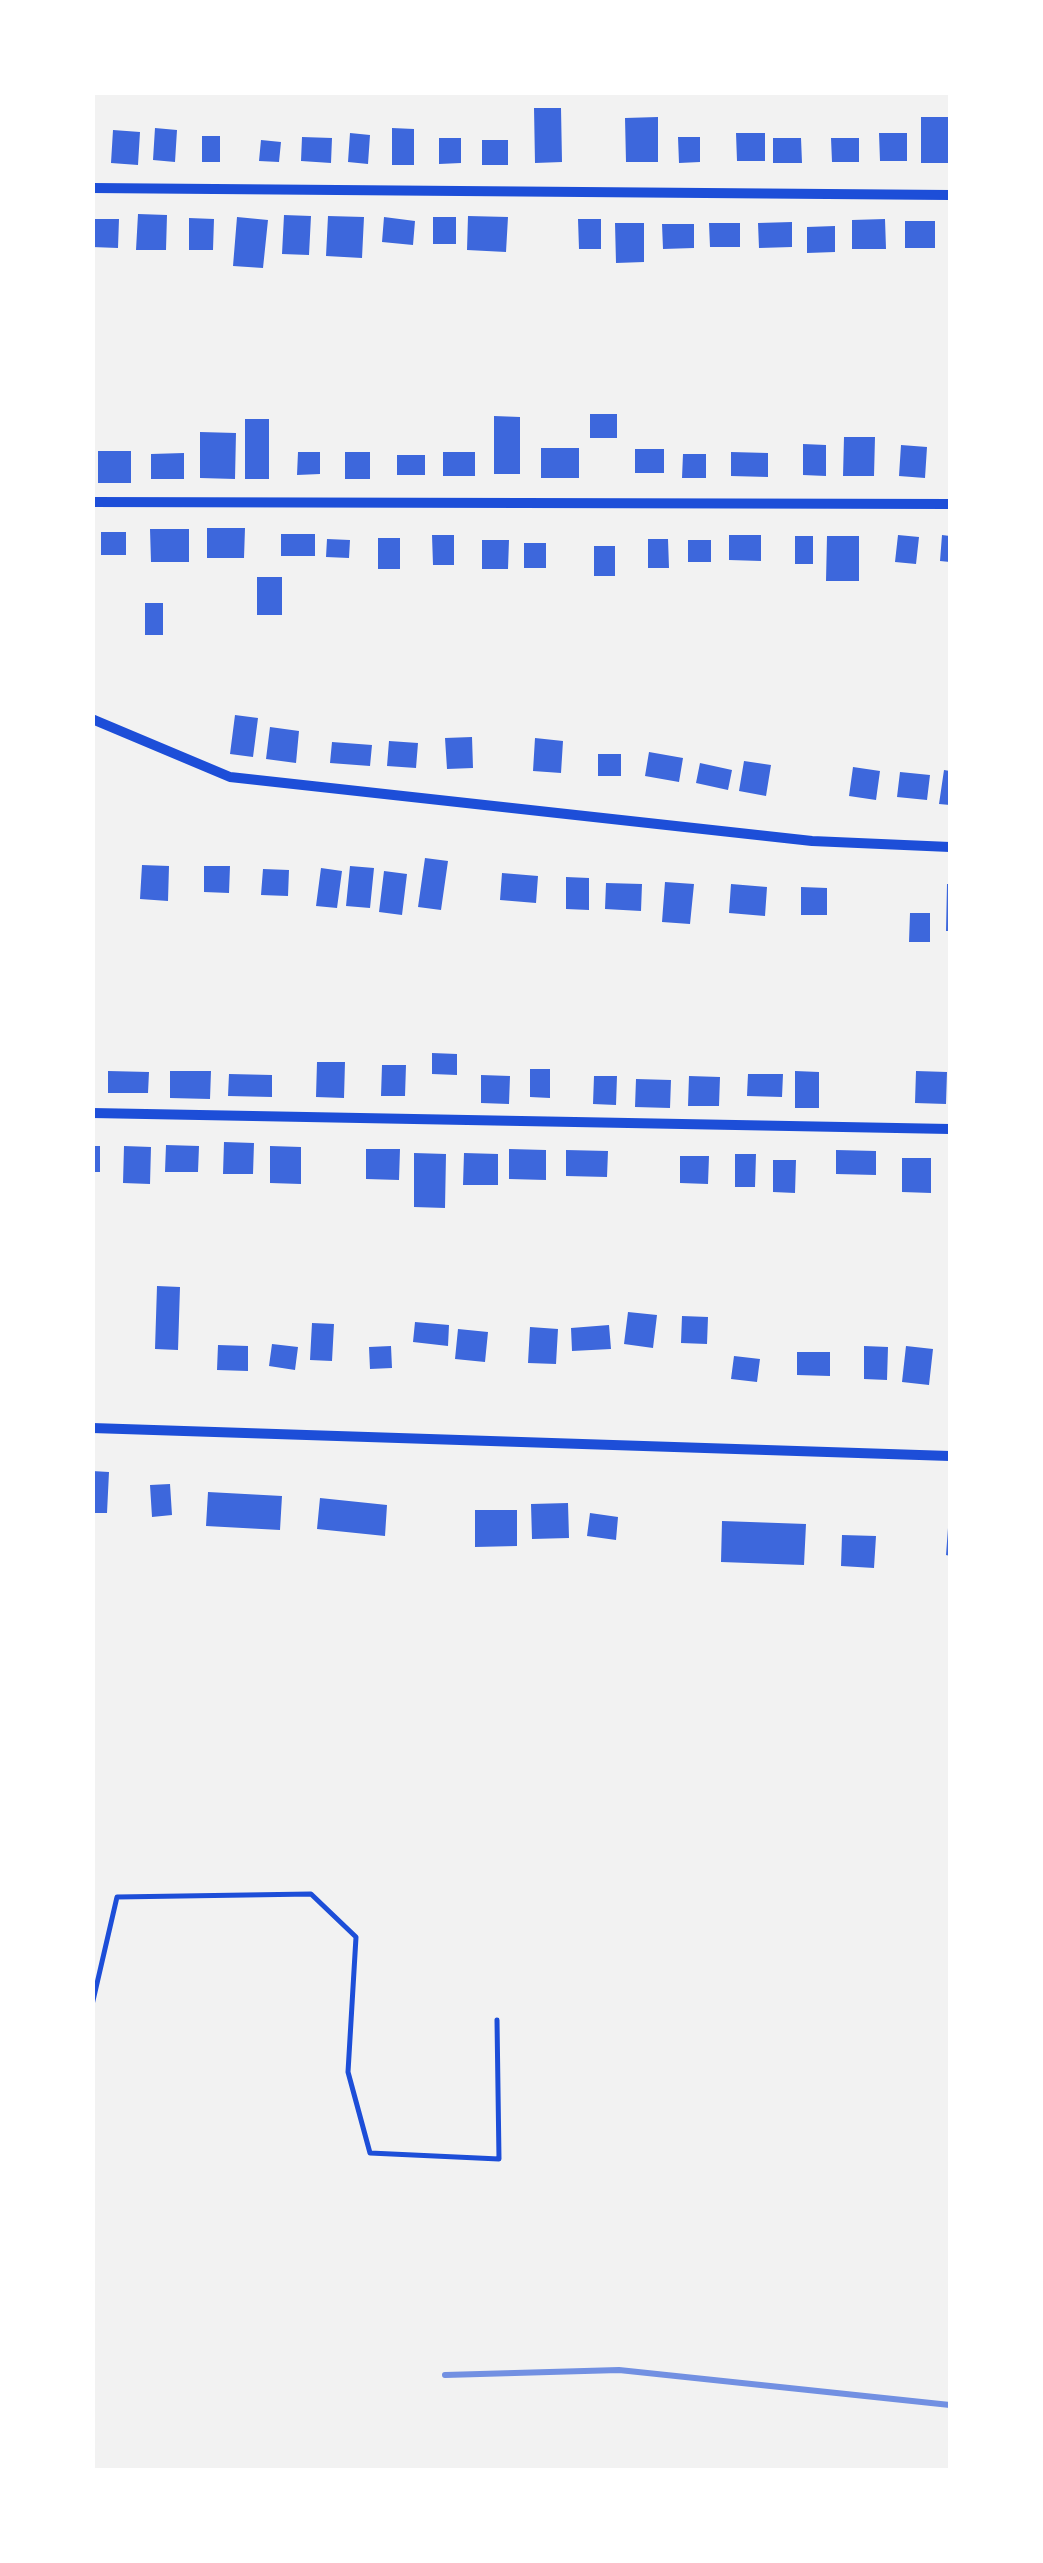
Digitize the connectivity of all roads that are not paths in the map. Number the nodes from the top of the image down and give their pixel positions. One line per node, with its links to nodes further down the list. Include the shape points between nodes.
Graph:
1 (92, 188): 2 (street)
2 (950, 194)
3 (92, 502): 4 (street)
4 (950, 504)
5 (92, 719): 6 (street, via 230,777 812,841)
6 (950, 847)
7 (92, 1112): 8 (street)
8 (950, 1130)
9 (92, 1428): 10 (street)
10 (950, 1456)
11 (92, 2005): 12 (lane, via 117,1897 310,1894 356,1938 348,2072 370,2153 499,2159)
12 (498, 2020)

